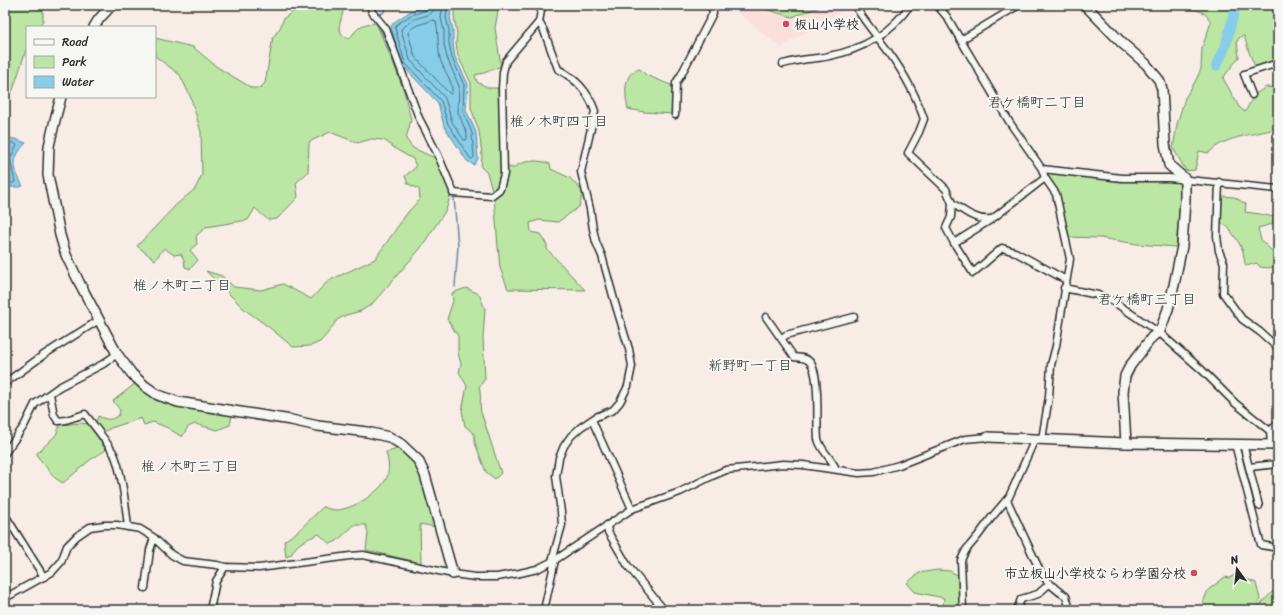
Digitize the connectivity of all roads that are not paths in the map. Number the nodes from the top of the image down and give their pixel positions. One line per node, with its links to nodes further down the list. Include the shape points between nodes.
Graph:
1 (112, 5): 11 (street)
2 (370, 5): 10 (street, via 372,12 386,28 419,118 438,155 453,193 492,196 500,189 504,174 503,72 506,61)
3 (542, 5): 10 (street)
4 (709, 5): 18 (street, via 713,13 676,82)
5 (855, 5): 12 (street)
6 (910, 5): 12 (street, via 904,15)
7 (937, 5): 13 (street)
8 (1019, 5): 13 (street)
9 (1085, 5): 21 (street, via 1159,80 1169,165)
10 (539, 22): 38 (street, via 558,69 577,82 595,111 581,172 596,242 632,366 628,386 620,402 613,410)
11 (95, 26)
12 (878, 38): 15 (street, via 858,48 830,56); 24 (street, via 906,77 924,119 908,153 946,189)
13 (960, 40): 19 (street, via 1010,123)
14 (1278, 63): 16 (street, via 1244,74)
15 (784, 64)
16 (1252, 95)
17 (61, 98): 31 (street, via 50,146 50,189 66,255)
18 (675, 116)
19 (1042, 169): 20 (street); 21 (street, via 1122,178)
20 (1045, 178): 25 (street); 27 (street, via 1056,194 1070,259)
21 (1186, 179): 22 (street); 32 (street, via 1182,246 1168,309)
22 (1219, 182): 23 (street); 34 (street, via 1217,236 1224,263 1223,293 1242,320)
23 (1278, 189)
24 (952, 203): 25 (street, via 984,220); 26 (street, via 951,217 946,228)
25 (992, 219): 26 (street)
26 (954, 243): 27 (street, via 973,273 1002,248 1015,252)
27 (1066, 280): 28 (street)
28 (1064, 288): 32 (street, via 1108,299); 42 (street, via 1051,365 1049,397)
29 (766, 317): 33 (street)
30 (854, 317): 33 (street)
31 (99, 320): 35 (street); 36 (street, via 50,350)
32 (1158, 332): 40 (street); 43 (street, via 1125,376)
33 (782, 338): 49 (street, via 794,357 805,359 813,368 817,392 818,439)
34 (1278, 348)
35 (117, 354): 37 (street); 60 (street, via 145,386 178,402 367,432 389,437 401,444 418,460 425,475)
36 (5, 384)
37 (50, 394): 46 (street, via 35,404 24,426); 55 (street, via 54,415 58,421 85,414 114,456 119,471)
38 (592, 420): 52 (street); 58 (street, via 571,436 559,458 556,476 562,525)
39 (1278, 423): 40 (street)
40 (1270, 432): 45 (street)
41 (988, 437): 42 (street); 49 (street, via 965,439 881,471)
42 (1039, 439): 43 (street); 50 (street)
43 (1126, 443): 44 (street)
44 (1239, 444): 45 (street); 48 (street); 57 (street, via 1261,545)
45 (1274, 445)
46 (5, 453)
47 (1278, 464): 48 (street)
48 (1249, 467): 51 (street)
49 (836, 469): 52 (street, via 783,464 726,470 680,492)
50 (1007, 500): 62 (street, via 1042,575); 68 (street, via 966,550 961,560)
51 (1259, 506)
52 (632, 509): 54 (street)
53 (5, 515): 61 (street)
54 (607, 525): 58 (street); 67 (street, via 608,532 628,566)
55 (128, 527): 56 (street, via 140,529); 61 (street, via 90,527 77,536 68,546 61,562)
56 (154, 538): 59 (street, via 172,555 183,561); 63 (street)
57 (1278, 548)
58 (553, 560): 60 (street, via 537,569 497,577); 66 (street)
59 (225, 567): 60 (street, via 259,568 363,555); 65 (street, via 216,581)
60 (452, 574)
61 (44, 577): 64 (street)
62 (1049, 584): 69 (street, via 1038,594 1021,599); 70 (street, via 1066,596)
63 (145, 588)
64 (5, 598)
65 (210, 610)
66 (544, 610)
67 (664, 610)
68 (963, 610)
69 (1017, 610)
70 (1070, 610)

